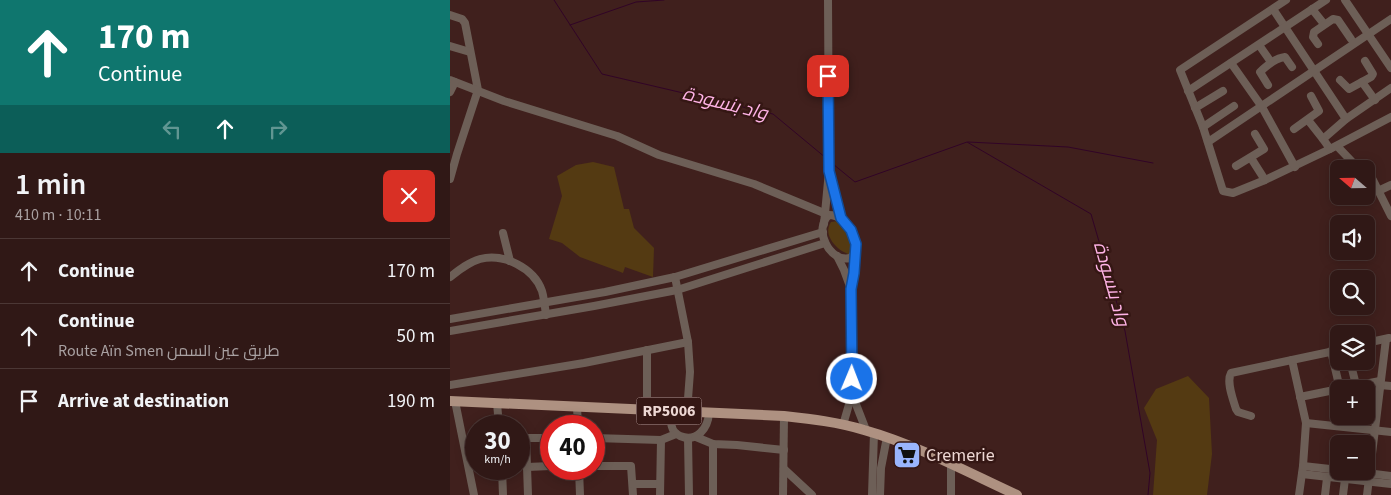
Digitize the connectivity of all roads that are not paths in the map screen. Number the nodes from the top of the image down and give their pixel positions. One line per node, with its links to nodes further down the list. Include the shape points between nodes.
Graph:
1 (828, 0): 51 (street)
2 (1286, 0): 5 (street)
3 (1326, 0): 6 (street)
4 (1345, 0): 11 (street)
5 (1273, 9): 10 (street); 30 (street, via 1180,70)
6 (1312, 9): 9 (street); 10 (street)
7 (450, 15): 16 (street, via 464,21)
8 (1391, 19): 11 (street)
9 (1324, 24): 12 (street, via 1338,20); 13 (street, via 1313,34)
10 (1285, 28): 14 (street); 22 (street)
11 (1369, 33): 21 (street); 22 (street)
12 (1351, 39)
13 (1318, 44)
14 (1258, 45): 18 (street); 19 (street)
15 (450, 46): 16 (street)
16 (470, 52): 28 (street)
17 (1365, 61): 25 (street, via 1373,74)
18 (1272, 62): 20 (street, via 1282,56); 26 (street, via 1260,72)
19 (1231, 63): 30 (street); 35 (street)
20 (1292, 67)
21 (1391, 68)
22 (1315, 71): 35 (street); 38 (street)
23 (1340, 80): 25 (street, via 1349,89)
24 (453, 81): 28 (street); 31 (street)
25 (1362, 82): 33 (street)
26 (1268, 85)
27 (1391, 88): 33 (street)
28 (478, 90): 46 (street); 57 (street, via 617,136 659,155 748,182)
29 (1223, 90): 36 (street)
30 (1188, 91): 36 (street)
31 (450, 92)
32 (1311, 96): 39 (street, via 1319,111)
33 (1375, 100): 38 (street)
34 (1234, 106): 40 (street)
35 (1262, 107): 44 (street); 50 (street)
36 (1195, 108): 40 (street)
37 (1391, 117): 45 (street)
38 (1346, 118): 43 (street)
39 (1308, 120): 41 (street); 43 (street)
40 (1203, 127): 44 (street)
41 (1294, 129)
42 (1255, 134): 47 (street, via 1264,149)
43 (1323, 139): 45 (street)
44 (1208, 142): 53 (street, via 1224,192 1233,193)
45 (1334, 148): 48 (street); 50 (street)
46 (453, 152): 52 (street)
47 (1252, 158): 49 (street); 53 (street)
48 (1348, 160)
49 (1236, 166)
50 (1295, 167): 53 (street)
51 (829, 171): 57 (street); 59 (street)
52 (450, 178)
53 (1265, 180)
54 (1375, 184): 56 (street)
55 (1391, 185): 56 (street)
56 (1378, 191): 58 (street)
57 (824, 213): 60 (street)
58 (1391, 216)
59 (841, 218): 60 (street, via 829,215); 63 (street, via 854,234)
60 (823, 228): 62 (street); 67 (street)
61 (503, 233): 65 (street)
62 (825, 243): 64 (street); 69 (street)
63 (854, 254): 64 (street, via 847,259); 68 (street)
64 (837, 256): 68 (street)
65 (510, 261): 66 (street, via 481,259); 70 (street, via 534,278)
66 (452, 273)
67 (675, 277): 69 (street); 70 (street)
68 (851, 289): 85 (street)
69 (677, 290): 71 (street); 75 (street)
70 (544, 302): 71 (street); 72 (street)
71 (546, 314): 73 (street)
72 (450, 319)
73 (450, 331)
74 (1388, 341): 76 (street); 81 (street)
75 (688, 342): 77 (street); 92 (street)
76 (1375, 342)
77 (647, 350): 82 (street); 90 (street)
78 (1330, 351): 79 (street)
79 (1292, 360): 86 (street); 97 (street, via 1229,374 1236,408)
80 (1375, 383): 81 (street)
81 (1380, 383): 83 (street); 100 (street)
82 (450, 385)
83 (1391, 386)
84 (1330, 391): 86 (street)
85 (852, 394): 99 (street); 101 (street)
86 (1300, 397): 98 (street)
87 (453, 401): 88 (main road, RP5006); 131 (street)
88 (497, 403): 89 (main road, RP5006); 94 (street)
89 (577, 407): 90 (main road, RP5006); 95 (street)
90 (647, 410): 91 (main road, RP5006)
91 (671, 411): 92 (main road, RP5006); 103 (street, via 671,425)
92 (687, 412): 93 (main road, RP5006)
93 (709, 412): 96 (main road, RP5006); 105 (street, via 705,427)
94 (498, 415)
95 (577, 415)
96 (784, 416): 99 (main road, RP5006); 110 (street)
97 (1250, 416)
98 (1306, 422): 100 (street); 114 (street)
99 (843, 425): 101 (main road, RP5006)
100 (1375, 430): 102 (street); 104 (street)
101 (870, 432): 106 (main road, RP5006); 140 (street)
102 (1391, 432)
103 (676, 434): 105 (street); 108 (street)
104 (1374, 435)
105 (692, 437): 109 (street); 137 (street)
106 (886, 437): 111 (main road, RP5006); 141 (street)
107 (605, 438): 108 (street)
108 (661, 440): 126 (street)
109 (713, 444): 110 (street); 138 (street)
110 (784, 450): 113 (street)
111 (951, 465): 128 (main road, RP5006); 130 (street)
112 (605, 466): 125 (street, via 631,466)
113 (784, 469): 129 (street); 139 (street)
114 (1302, 470): 115 (street); 118 (street); 143 (street)
115 (1330, 470)
116 (1375, 474): 117 (street)
117 (1391, 476)
118 (1327, 478): 119 (street); 144 (street)
119 (1330, 478)
120 (502, 480): 132 (street)
121 (527, 480): 133 (street)
122 (579, 480): 134 (street)
123 (1345, 480): 124 (street); 145 (street)
124 (1369, 482): 127 (street); 146 (street)
125 (633, 484): 126 (street); 135 (street)
126 (660, 484): 136 (street)
127 (1391, 484)
128 (1008, 493): 142 (main road, RP5006)
129 (809, 494)
130 (953, 494)
131 (474, 495)
132 (503, 495)
133 (528, 495)
134 (580, 495)
135 (633, 495)
136 (660, 495)
137 (689, 495)
138 (713, 495)
139 (783, 495)
140 (872, 495)
141 (880, 495)
142 (1017, 495)
143 (1299, 495)
144 (1325, 495)
145 (1343, 495)
146 (1367, 495)

